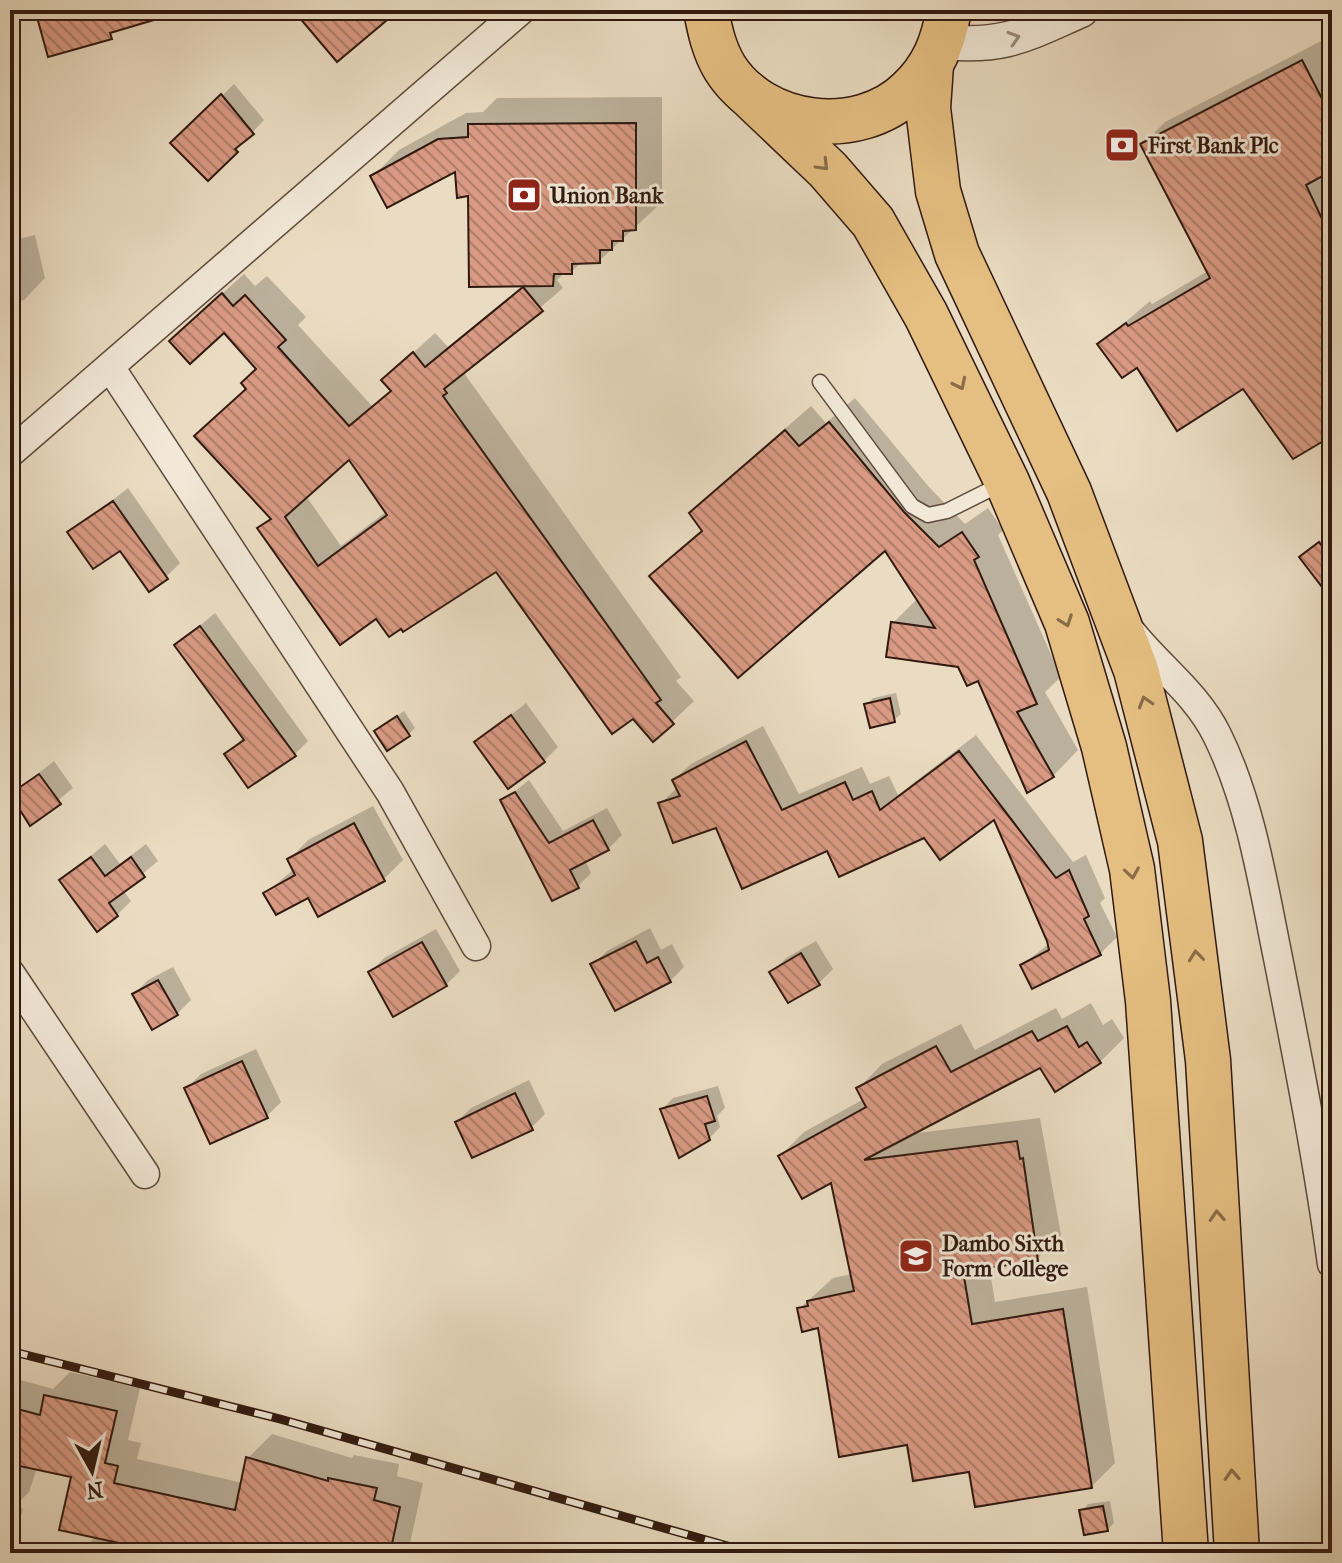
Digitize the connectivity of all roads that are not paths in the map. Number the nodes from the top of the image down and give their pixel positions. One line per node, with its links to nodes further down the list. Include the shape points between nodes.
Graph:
1 (521, 10): 6 (street)
2 (1081, 10): 4 (street, one-way to 2, via 980,46 1017,39)
3 (703, 21): 5 (main road, via 726,70)
4 (941, 39): 5 (main road, via 908,92 879,111 845,121 798,118); 10 (main road, via 928,108 938,191 957,254 1069,492)
5 (746, 92): 9 (main road, one-way to 9, via 828,170 873,222 926,315)
6 (110, 367): 8 (street); 11 (street, via 390,792)
7 (820, 382): 9 (lane, via 912,506 928,515)
8 (10, 453)
9 (1007, 482): 16 (main road, one-way to 16, via 1067,623 1104,747 1132,869 1149,1016)
10 (1109, 604): 13 (street, via 1147,652 1188,691 1217,734 1240,794 1263,881); 17 (main road, one-way to 10, via 1208,1060 1192,920 1154,730)
11 (476, 946)
12 (10, 973): 14 (street)
13 (1324, 1145): 15 (street)
14 (145, 1174)
15 (1332, 1264)
16 (1186, 1553)
17 (1237, 1553)

